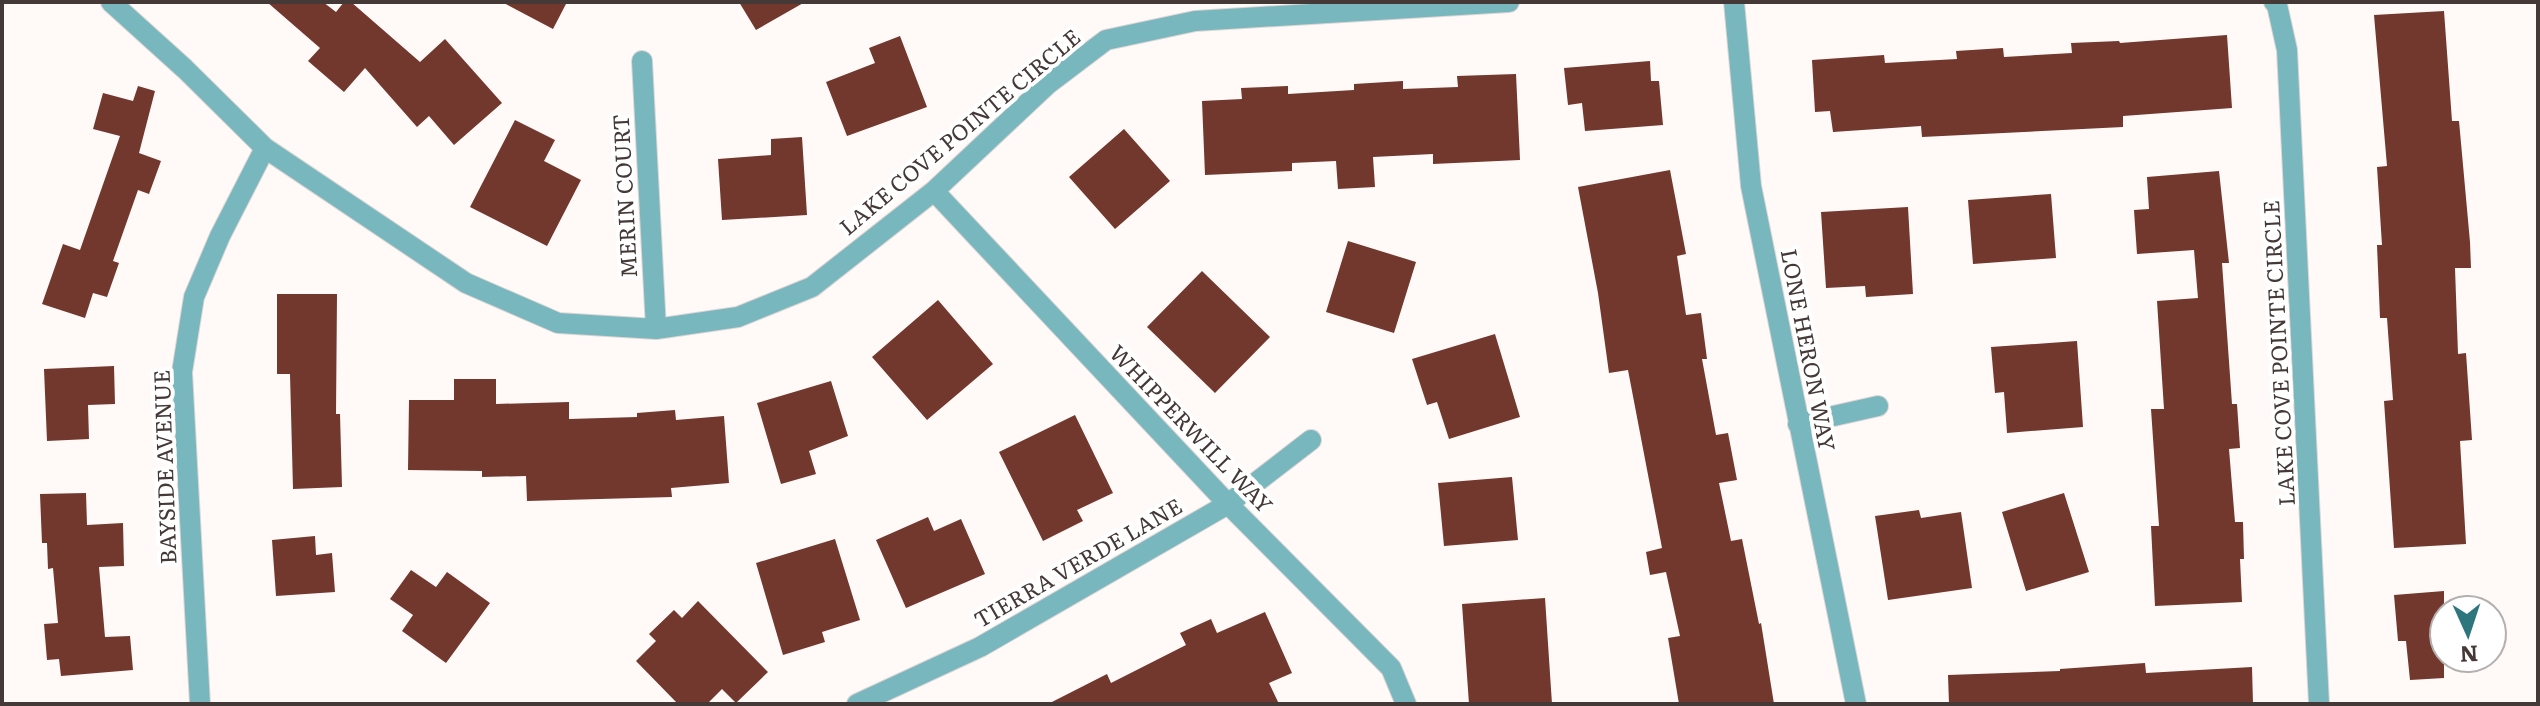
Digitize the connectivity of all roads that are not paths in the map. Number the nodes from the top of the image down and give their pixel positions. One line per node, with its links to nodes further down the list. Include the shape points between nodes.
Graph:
1 (111, 2): 6 (street, LAKE COVE POINTE CIRCLE)
2 (1509, 2): 7 (street, LAKE COVE POINTE CIRCLE, via 1195,21 1106,40 1048,84)
3 (1734, 2): 10 (street, LONE HERON WAY, via 1751,186)
4 (2274, 2): 17 (street, LAKE COVE POINTE CIRCLE, via 2287,50)
5 (642, 61): 8 (street, MERIN COURT)
6 (265, 148): 8 (street, LAKE COVE POINTE CIRCLE, via 466,283 558,323); 13 (street, BAYSIDE AVENUE, via 194,297 182,372)
7 (934, 191): 8 (street, LAKE COVE POINTE CIRCLE, via 812,287 738,317); 12 (street, WHIPPERWILL WAY)
8 (656, 329)
9 (1878, 406): 10 (street)
10 (1798, 424): 16 (street, LONE HERON WAY)
11 (1311, 440): 12 (street, TIERRA VERDE LANE)
12 (1228, 504): 14 (street, TIERRA VERDE LANE, via 980,647); 15 (street, WHIPPERWILL WAY, via 1391,668)
13 (200, 704)
14 (857, 704)
15 (1406, 704)
16 (1856, 704)
17 (2319, 704)

